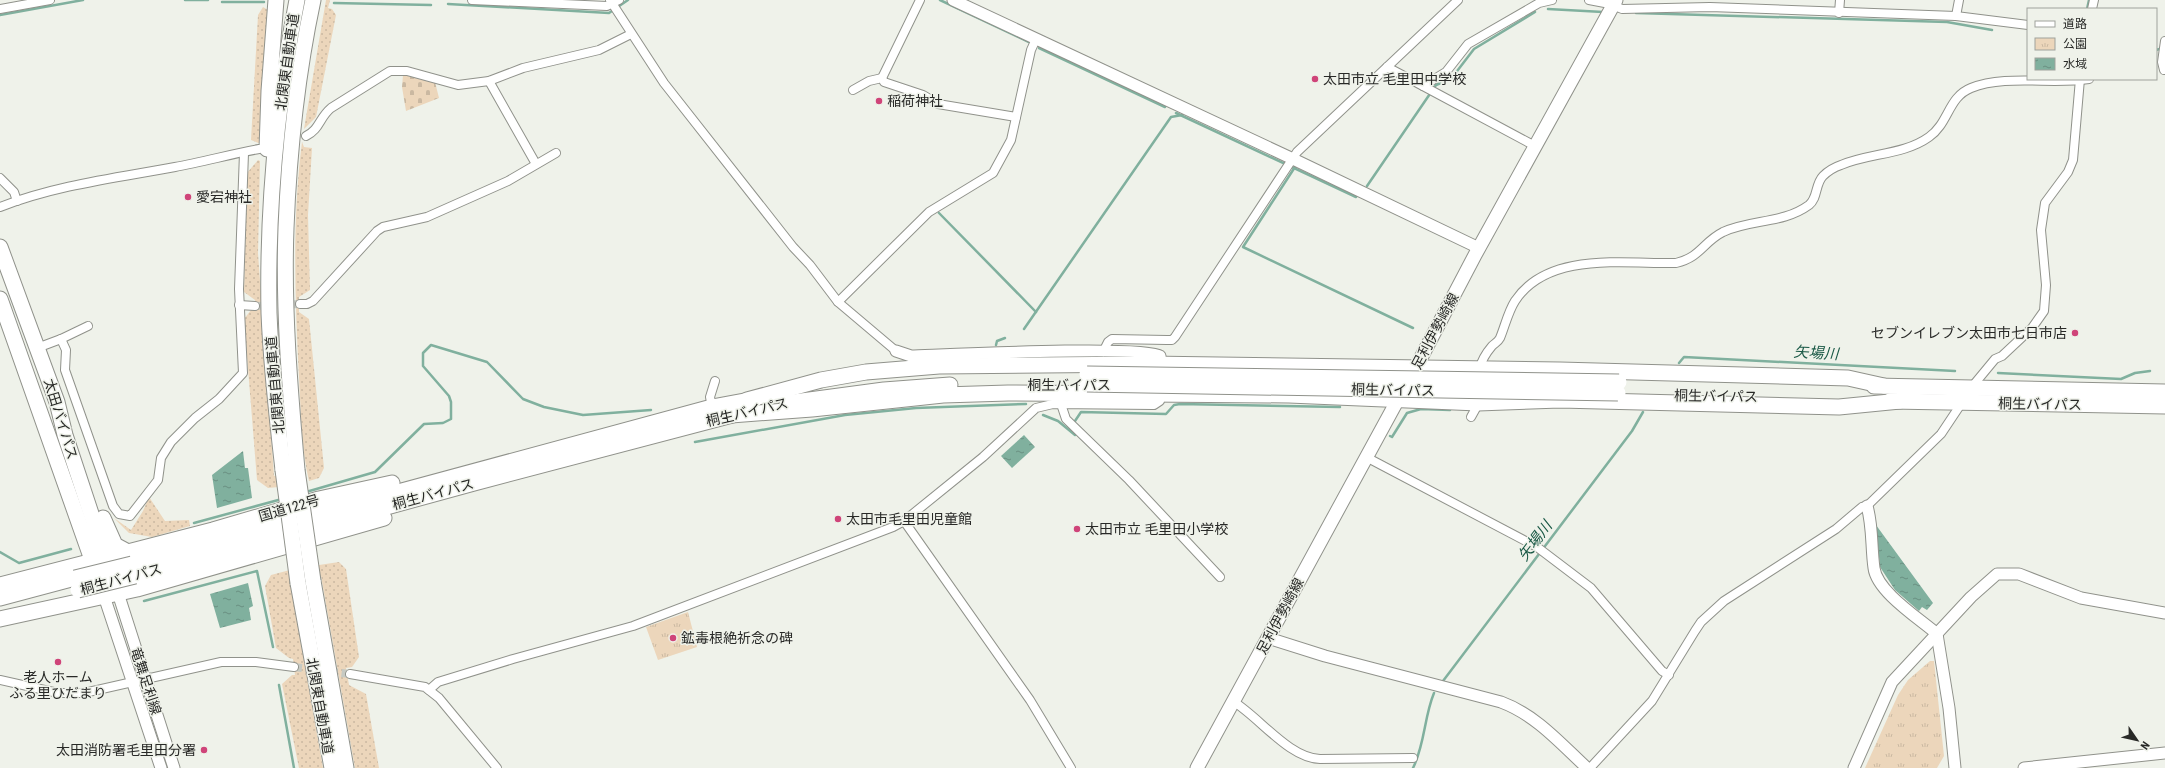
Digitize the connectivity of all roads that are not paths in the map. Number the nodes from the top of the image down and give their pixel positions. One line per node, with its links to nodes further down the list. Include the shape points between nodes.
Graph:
1 (50, 0): 16 (street)
2 (276, 0): 44 (highway, via 264,218)
3 (297, 0): 44 (highway, 北関東自動車道, via 287,48 274,177)
4 (313, 0): 23 (highway, 北関東自動車道)
5 (318, 0): 23 (highway)
6 (472, 0): 15 (street, via 606,6)
7 (920, 0): 26 (street)
8 (953, 0): 21 (street)
9 (1458, 0): 24 (street)
10 (1552, 0): 30 (street, via 1539,3 1468,44)
11 (1589, 0): 14 (street)
12 (1840, 0): 17 (street)
13 (1958, 0): 18 (street)
14 (1615, 3): 17 (street, via 1622,9 1710,7); 33 (main road, 足利伊勢崎線)
15 (615, 4): 20 (street)
16 (0, 9)
17 (1839, 13): 18 (street)
18 (1956, 16): 19 (street)
19 (2027, 25)
20 (631, 34): 28 (street, via 599,50 527,67); 46 (street, via 696,124)
21 (1036, 39): 31 (street, via 1031,50); 37 (street)
22 (2165, 41): 25 (street)
23 (303, 47): 77 (highway, 北関東自動車道, via 292,139 286,229 291,396)
24 (1387, 67): 30 (street); 37 (street, via 1297,152)
25 (2162, 70)
26 (882, 78): 29 (street, via 869,81); 31 (street, via 884,82 923,95 938,104)
27 (2080, 80): 57 (street, via 1991,83 1961,92 1933,134 1923,141 1840,166 1822,177 1815,197 1808,206 1783,219 1740,225 1723,232 1684,262 1576,265 1546,274 1528,287 1515,301 1499,340 1489,350); 62 (street, via 2074,160 2045,203 2041,230 2046,285 2044,311 2032,328 2002,356 1995,359)
28 (489, 82): 32 (street, via 458,85 408,71 390,71 331,108 322,115 315,131); 38 (street)
29 (853, 90)
30 (1429, 90): 33 (street)
31 (1016, 117): 46 (street, via 1011,140 993,173 929,212)
32 (306, 136)
33 (1535, 146): 43 (main road, 足利伊勢崎線)
34 (259, 149): 35 (street)
35 (244, 153): 40 (street, via 107,178); 48 (street)
36 (556, 153): 38 (street)
37 (1291, 163): 43 (street); 54 (street, via 1175,337 1172,340 1112,339)
38 (536, 164): 47 (street, via 508,181 427,217 383,227 313,301)
39 (0, 178): 40 (street, via 14,192)
40 (17, 201): 41 (street)
41 (0, 207)
42 (0, 247): 52 (highway, 太田バイパス)
43 (1479, 248): 56 (main road, 足利伊勢崎線)
44 (269, 288): 77 (highway, 北関東自動車道, via 273,374)
45 (0, 299): 81 (highway, 太田バイパス)
46 (838, 302): 53 (street)
47 (300, 304)
48 (239, 305): 49 (street); 51 (street, via 242,375 171,442 161,458 158,480 130,516 119,514 113,506 65,370 66,350)
49 (255, 306)
50 (88, 326): 51 (street)
51 (61, 339): 52 (street)
52 (37, 348): 68 (highway, 太田バイパス)
53 (896, 351): 54 (street, via 910,356)
54 (1103, 352): 55 (street, via 1157,354)
55 (1162, 365): 56 (highway); 64 (street); 65 (highway, via 939,366 866,372 821,380)
56 (1415, 369): 57 (highway); 66 (main road, 足利伊勢崎線)
57 (1479, 370): 60 (highway, via 1848,378); 70 (street)
58 (1086, 379): 61 (highway, 桐生バイパス, bridge); 65 (highway, 桐生バイパス, via 938,375 816,388); 74 (highway, 桐生バイパス, via 911,387 804,400)
59 (714, 381): 73 (street, via 710,397)
60 (1884, 386): 61 (highway, 桐生バイパス); 62 (highway, 桐生バイパス)
61 (1619, 388): 67 (highway, 桐生バイパス)
62 (1971, 388): 63 (highway, 桐生バイパス); 69 (street)
63 (2165, 392)
64 (1161, 394): 66 (highway, via 1289,395); 71 (street, via 1160,401 1154,405); 74 (highway, via 943,395 812,410)
65 (747, 400): 73 (highway, 桐生バイパス)
66 (1397, 400): 70 (highway); 76 (main road, 足利伊勢崎線)
67 (1900, 401): 69 (highway, 桐生バイパス); 70 (highway, via 1839,407 1560,400)
68 (57, 402): 81 (highway, 太田バイパス); 82 (highway, via 72,432 112,541)
69 (1962, 402): 72 (highway, 桐生バイパス); 79 (street, via 1941,434)
70 (1478, 403): 75 (street)
71 (1060, 404): 80 (street, via 1036,408 983,457); 83 (street, via 1066,419 1129,480)
72 (2165, 406)
73 (712, 408): 78 (highway, 桐生バイパス)
74 (731, 415): 78 (highway, 桐生バイパス)
75 (1471, 417)
76 (1366, 457): 93 (main road, 足利伊勢崎線); 96 (street, via 1537,547 1591,588 1662,671)
77 (290, 470): 84 (highway, 北関東自動車道, bridge)
78 (474, 476): 82 (highway, 桐生バイパス); 82 (highway, 国道122号, via 430,476 351,491); 87 (highway, via 445,499)
79 (1867, 506): 92 (street, via 1871,519 1874,570 1880,582 1894,600); 96 (street, via 1862,507 1836,529 1724,601 1701,622)
80 (904, 521): 100 (street, via 633,626 438,682); 109 (street, via 1030,700)
81 (99, 560): 82 (highway, 国道122号); 86 (highway, 国道122号); 87 (highway, 太田バイパス)
82 (132, 564): 85 (highway, 桐生バイパス, bridge)
83 (1220, 577)
84 (306, 582): 106 (highway, 北関東自動車道); 107 (highway, 北関東自動車道)
85 (77, 584): 88 (highway, 桐生バイパス); 89 (highway, 桐生バイパス)
86 (0, 585)
87 (111, 595): 91 (highway); 97 (street, 竜舞足利線); 99 (street, 竜舞足利線)
88 (0, 598)
89 (0, 611)
90 (2165, 613): 92 (street, via 2081,598 2018,574 2003,573 1992,577)
91 (0, 619)
92 (1937, 634): 113 (street, via 1892,682); 114 (street, via 1949,708)
93 (1268, 638): 101 (main road, 足利伊勢崎線); 111 (street, via 1520,709 1536,720)
94 (294, 667): 97 (street, via 256,662 221,662)
95 (350, 674): 100 (street, via 416,684)
96 (1669, 675): 112 (street, via 1652,700)
97 (145, 678): 99 (street); 105 (street, 竜舞足利線)
98 (0, 680): 99 (street, via 58,693 84,693)
99 (132, 681): 104 (street, 竜舞足利線)
100 (429, 690): 108 (street)
101 (1234, 702): 103 (street, via 1295,752 1308,757); 110 (main road, 足利伊勢崎線)
102 (2165, 752): 115 (street)
103 (1414, 758)
104 (161, 768)
105 (174, 768)
106 (332, 768)
107 (346, 768)
108 (497, 768)
109 (1071, 768)
110 (1197, 768)
111 (1587, 768)
112 (1590, 768)
113 (1854, 768)
114 (1955, 768)
115 (2024, 768)

